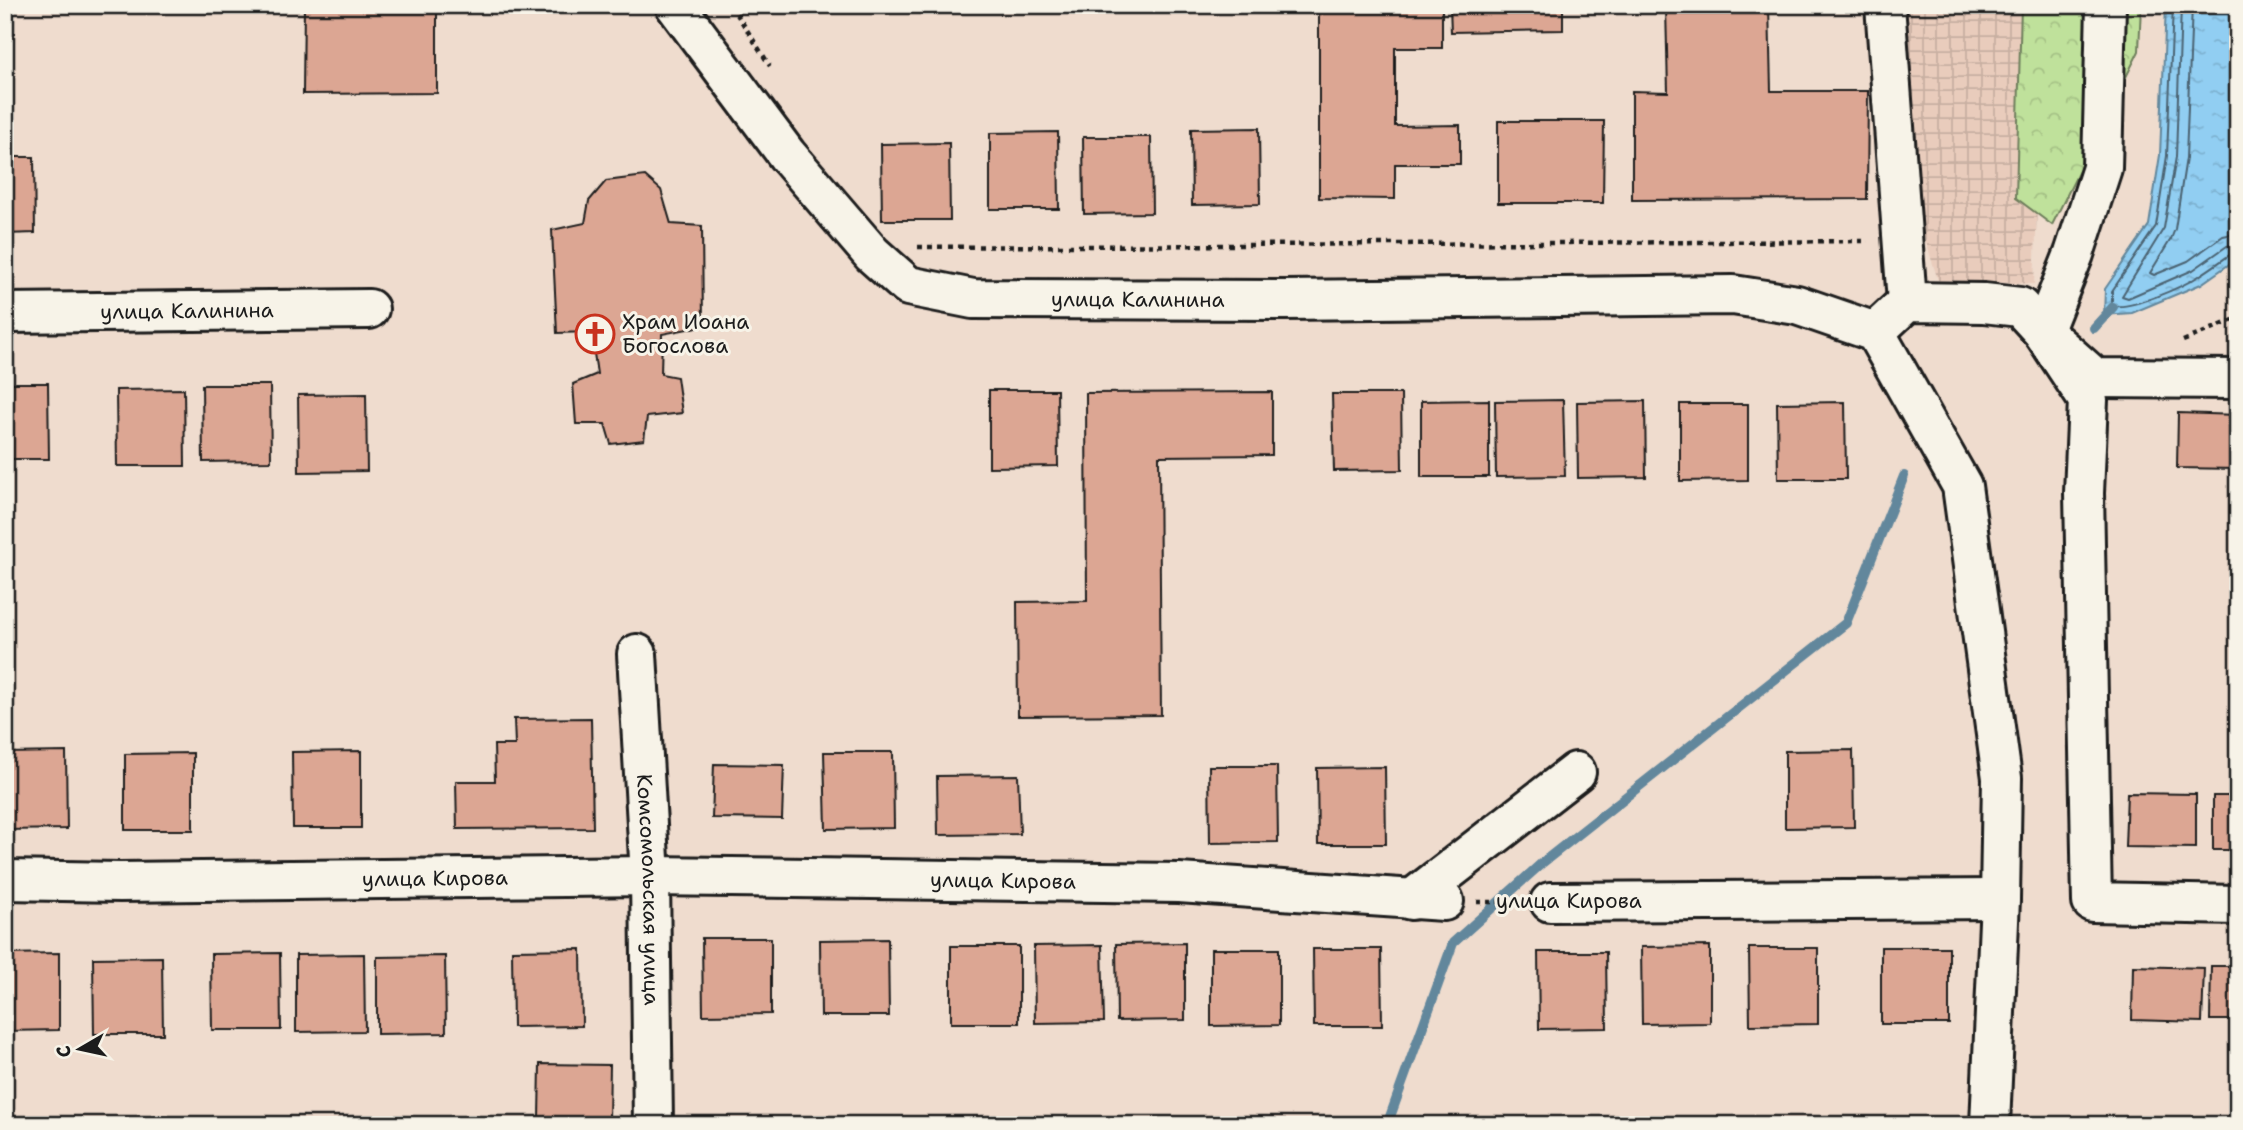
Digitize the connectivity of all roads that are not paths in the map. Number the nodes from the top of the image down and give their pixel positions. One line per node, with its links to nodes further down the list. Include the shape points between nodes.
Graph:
1 (675, 5): 7 (street, улица Калинина, via 787,155 872,254 908,286 974,299 1733,295 1797,305)
2 (1885, 5): 4 (street)
3 (2106, 5): 8 (street, via 2102,168)
4 (1907, 302): 7 (street); 8 (street, via 2020,306)
5 (369, 309): 6 (street, улица Калинина)
6 (5, 313)
7 (1875, 332): 14 (street, via 1962,486 2002,778)
8 (2043, 332): 9 (street, via 2095,378); 16 (street, via 2088,400 2084,493 2092,902)
9 (2238, 379)
10 (637, 654): 12 (street, Комсомольская улица)
11 (1576, 772): 12 (street, улица Кирова, via 1427,901 1179,883)
12 (650, 876): 13 (street, улица Кирова); 17 (street, Комсомольская улица)
13 (5, 880)
14 (2000, 899): 15 (street, улица Кирова); 18 (street)
15 (1550, 902)
16 (2238, 905)
17 (653, 1125)
18 (1990, 1125)

